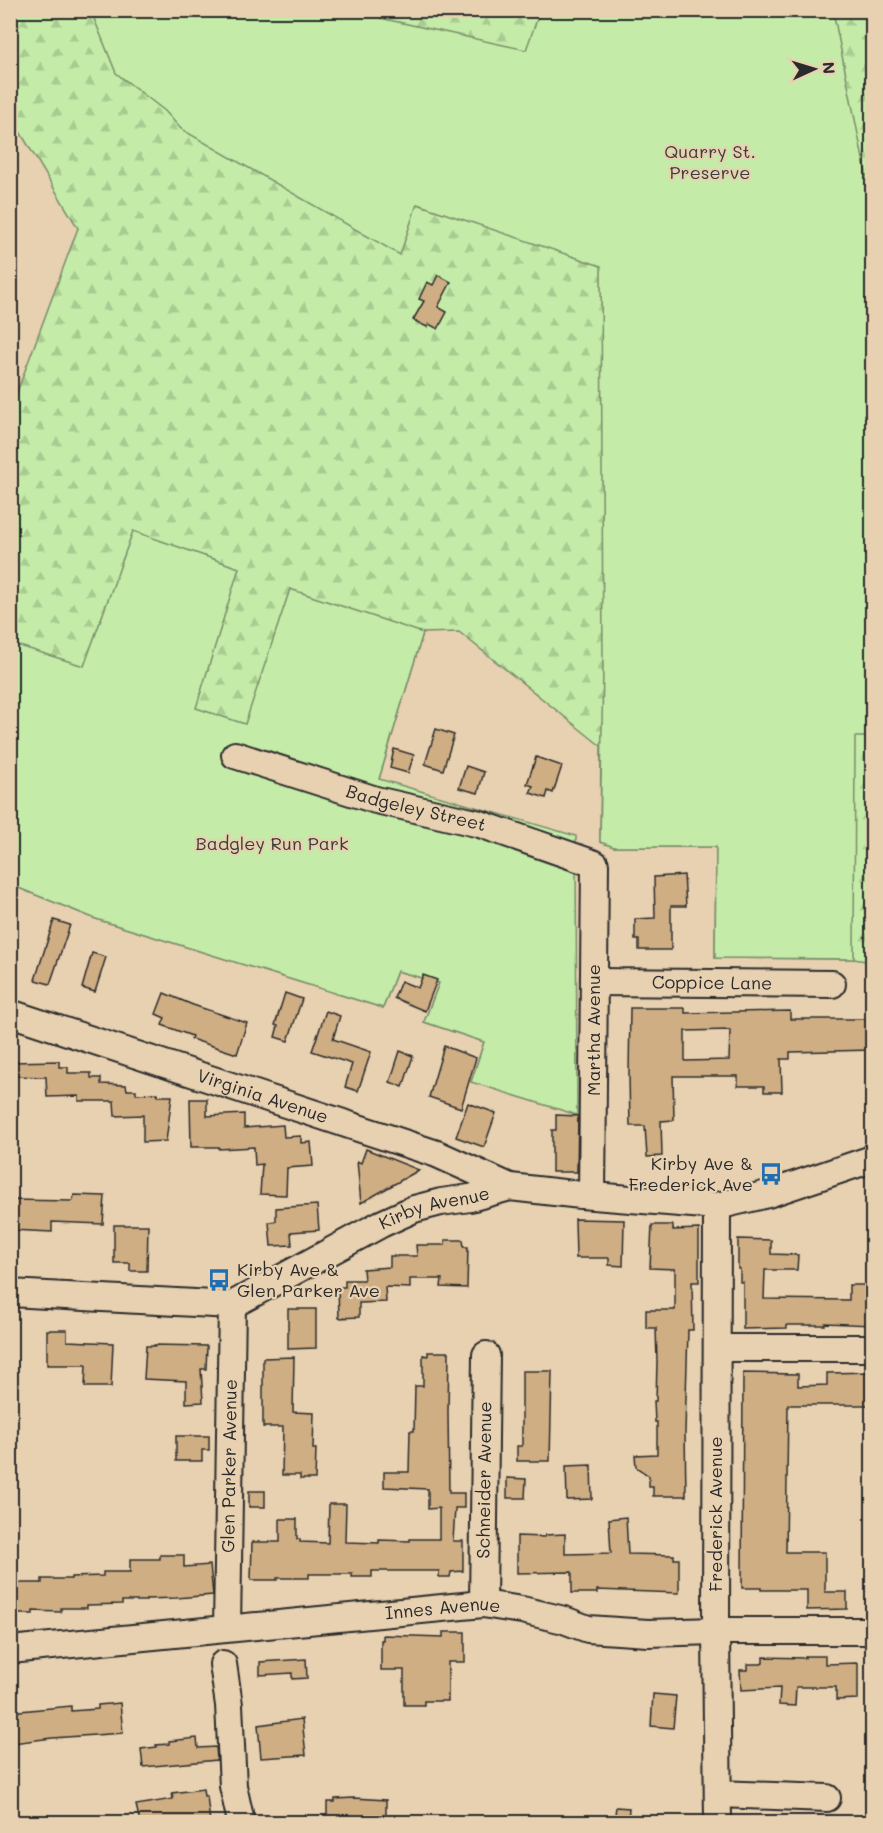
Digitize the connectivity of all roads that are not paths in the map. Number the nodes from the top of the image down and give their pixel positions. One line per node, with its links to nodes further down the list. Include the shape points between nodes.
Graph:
1 (235, 755): 2 (street, Badgeley Street, via 376,800 480,824)
2 (595, 864): 3 (street, Martha Avenue)
3 (594, 982): 4 (street, Coppice Lane); 8 (street, Martha Avenue)
4 (832, 984)
5 (10, 1013): 7 (street, Virginia Avenue, via 437,1154)
6 (873, 1159): 9 (street, Kirby Avenue, via 768,1194)
7 (510, 1187): 8 (street, Kirby Avenue); 11 (street, Kirby Avenue, via 414,1209)
8 (592, 1195): 9 (street, Kirby Avenue)
9 (717, 1206): 12 (street, Frederick Avenue)
10 (10, 1293): 11 (street)
11 (232, 1305): 16 (street, Glen Parker Avenue)
12 (717, 1348): 13 (street); 17 (street, Frederick Avenue)
13 (873, 1348)
14 (486, 1355): 15 (street, Schneider Avenue)
15 (483, 1604): 16 (street, Innes Avenue); 17 (street, Innes Avenue, via 522,1610 588,1629 648,1633)
16 (227, 1628): 19 (street, Innes Avenue)
17 (716, 1630): 18 (street, Innes Avenue); 21 (street, Frederick Avenue)
18 (873, 1631)
19 (10, 1650)
20 (223, 1664): 23 (street, via 233,1786)
21 (718, 1794): 22 (street); 24 (street, Frederick Avenue)
22 (827, 1798)
23 (241, 1822)
24 (718, 1822)

